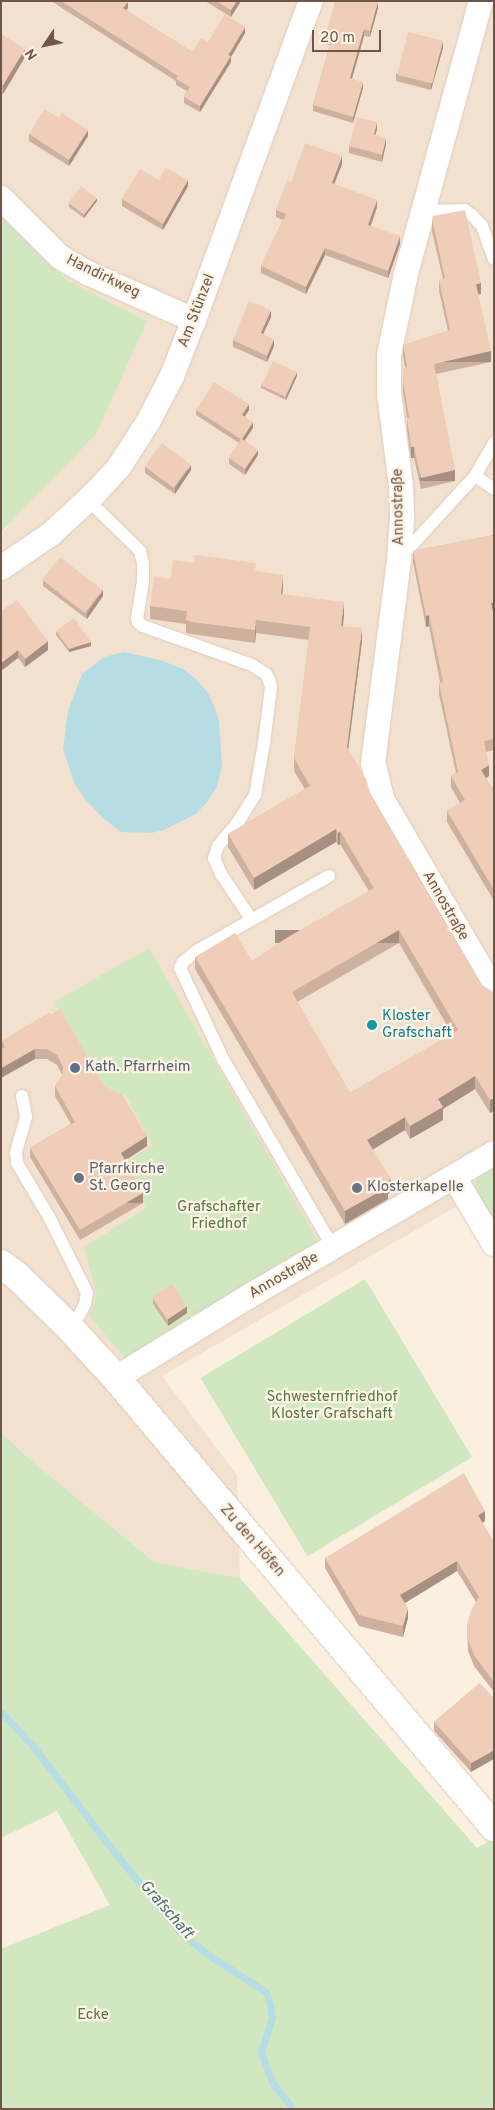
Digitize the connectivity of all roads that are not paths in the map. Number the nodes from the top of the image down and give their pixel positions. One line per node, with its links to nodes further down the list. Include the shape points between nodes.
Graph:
1 (311, 1): 6 (street, Am Stünzel)
2 (481, 1): 4 (street, Annostraße)
3 (1, 198): 6 (street, Handirkweg, via 60,257 90,274)
4 (424, 210): 5 (lane, via 465,210 482,226); 11 (street, Annostraße, via 389,355 389,392 402,501)
5 (494, 259)
6 (194, 320): 10 (street, Am Stünzel, via 172,376 148,422 119,467)
7 (494, 444): 8 (lane)
8 (475, 476): 9 (lane); 11 (lane)
9 (494, 488)
10 (88, 500): 12 (street, Am Stünzel, via 51,534); 14 (lane, via 140,551 143,582 138,622 252,665 266,674 269,680 271,687 257,789 250,806 224,838 214,858 221,874)
11 (399, 560): 15 (street, Annostraße, via 374,772 382,799)
12 (1, 568)
13 (329, 876): 14 (lane)
14 (252, 919): 20 (lane, via 189,956 182,962 181,973 223,1059)
15 (494, 991)
16 (22, 1096): 22 (lane, via 26,1117 16,1153 17,1163 87,1293 85,1304)
17 (494, 1153): 18 (street, Annostraße)
18 (454, 1177): 19 (street); 20 (street, Annostraße)
19 (494, 1244)
20 (333, 1247): 23 (street, Annostraße)
21 (1, 1264): 22 (street, Zu den Höfen)
22 (69, 1327): 23 (street, Zu den Höfen)
23 (116, 1378): 24 (street, Zu den Höfen)
24 (491, 1820)

